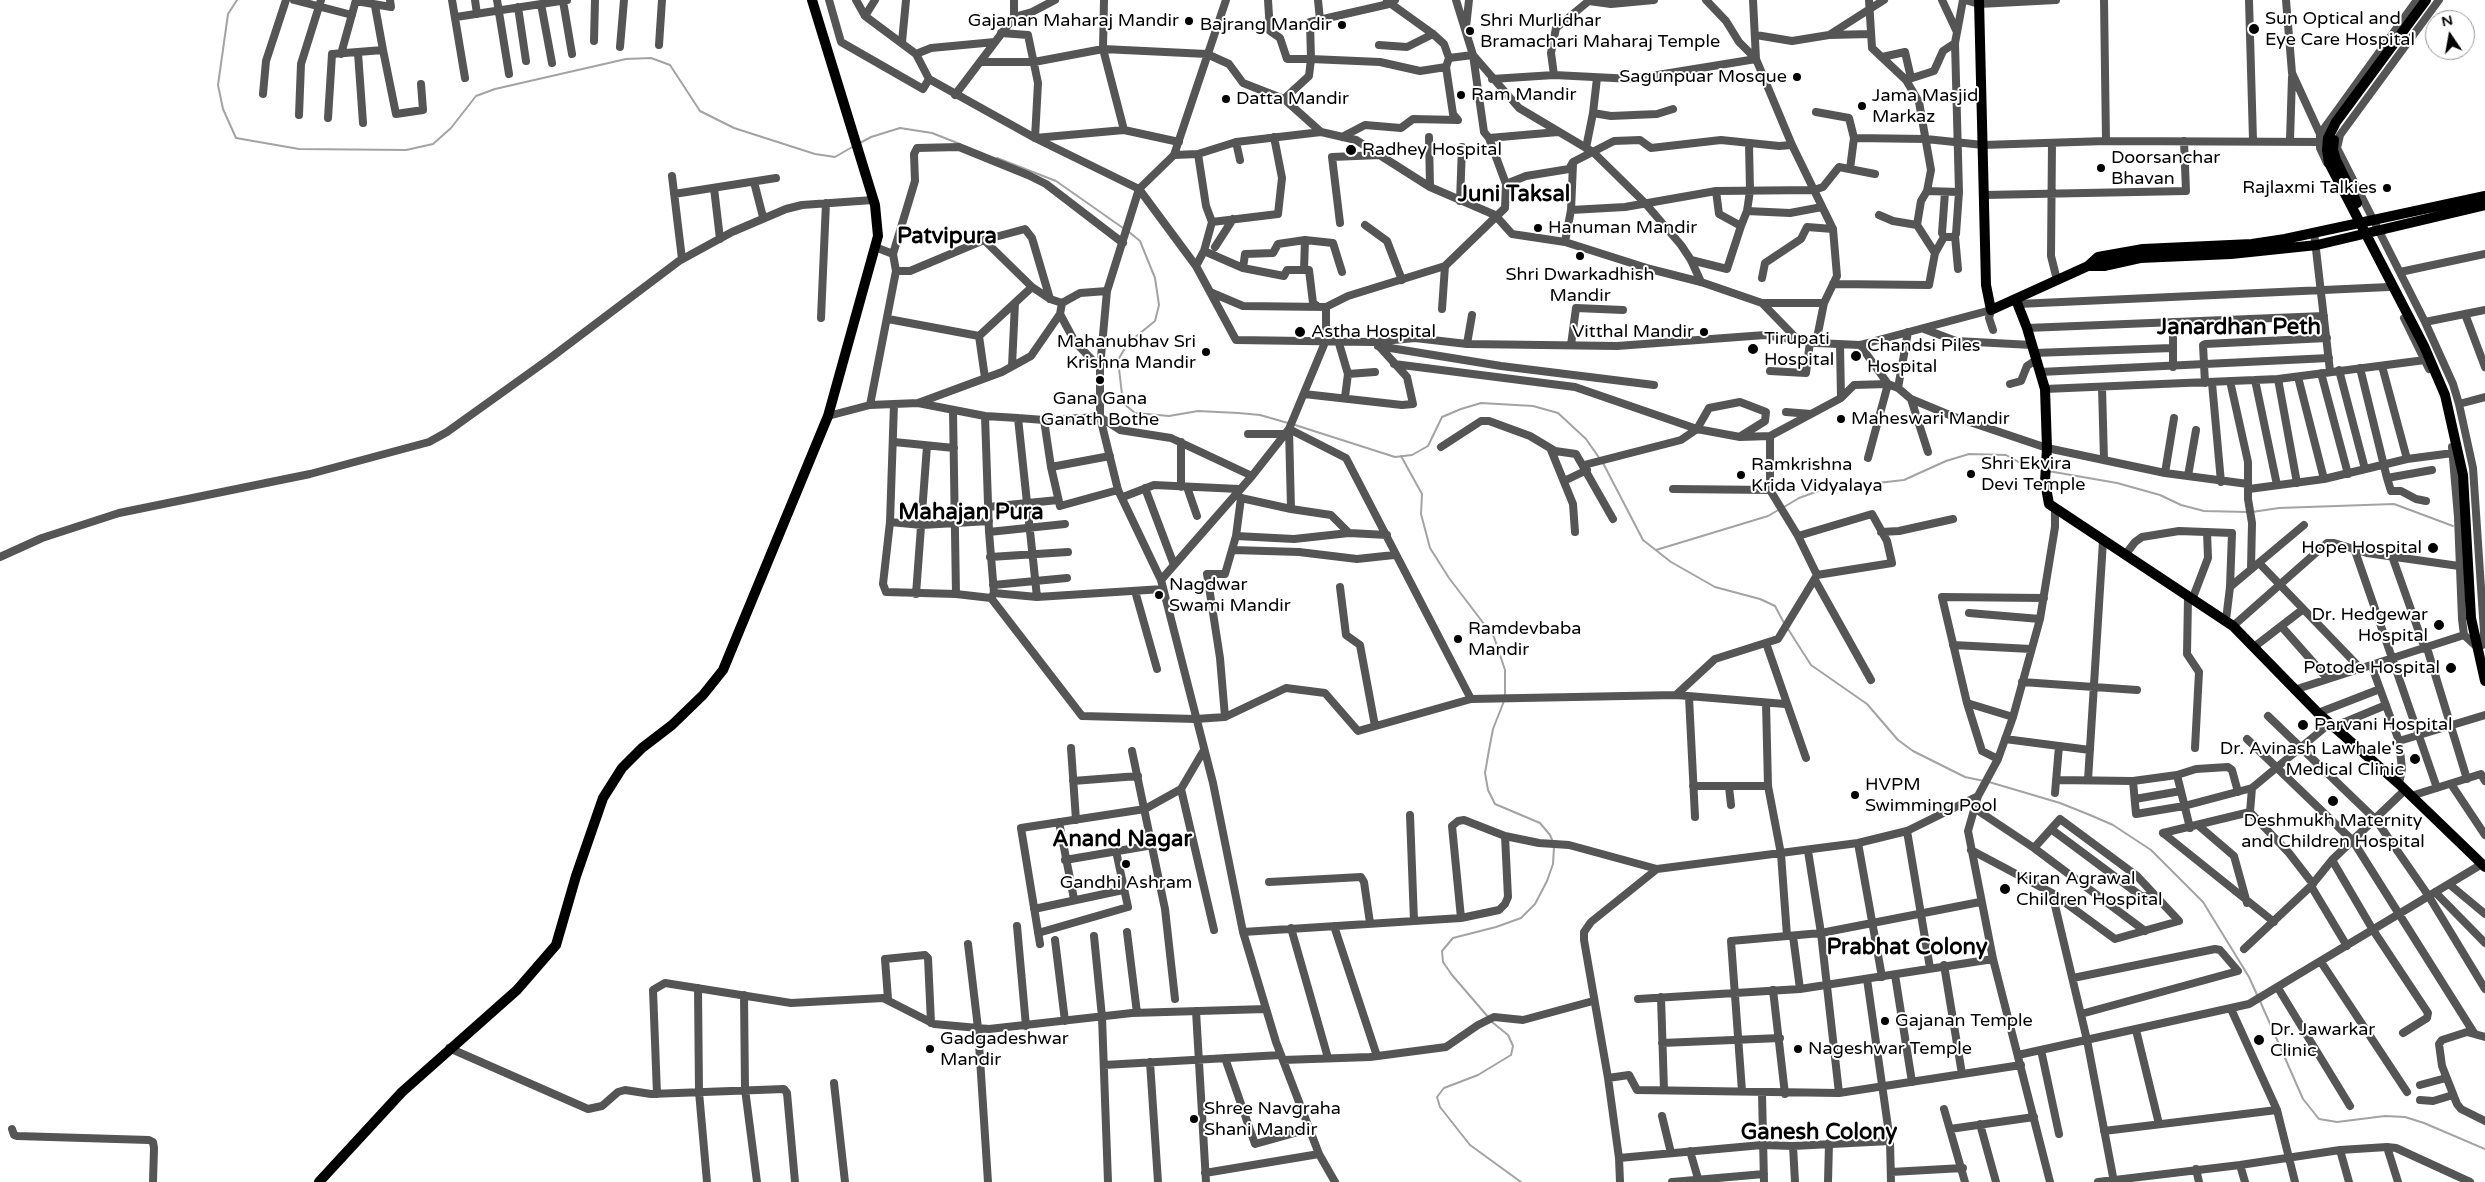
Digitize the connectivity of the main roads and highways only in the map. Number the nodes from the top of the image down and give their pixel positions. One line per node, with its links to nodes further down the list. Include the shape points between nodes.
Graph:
1 (812, 0): 15 (main road, via 873,200 878,236 828,416 723,670 703,695 622,768 603,798 556,945 517,990 402,1092)
2 (2426, 0): 10 (main road, via 2336,122 2326,150 2329,163 2424,346 2445,395 2463,475)
3 (2432, 0): 10 (main road, via 2336,133 2333,150 2454,404 2464,440 2471,496)
4 (1979, 2): 9 (main road, via 1986,285 1991,310)
5 (2485, 196): 7 (main road)
6 (2485, 205): 7 (main road)
7 (2430, 213): 8 (main road, via 2356,222 2252,244); 8 (main road, via 2362,235 2284,250)
8 (2175, 252): 9 (main road, via 2104,266 2088,266)
9 (2017, 302): 14 (main road, via 2045,389 2046,497 2055,510 2229,623 2331,726)
10 (2473, 618): 11 (main road)
11 (2479, 646): 12 (main road); 13 (main road)
12 (2485, 658)
13 (2485, 681)
14 (2484, 865)
15 (320, 1182)

